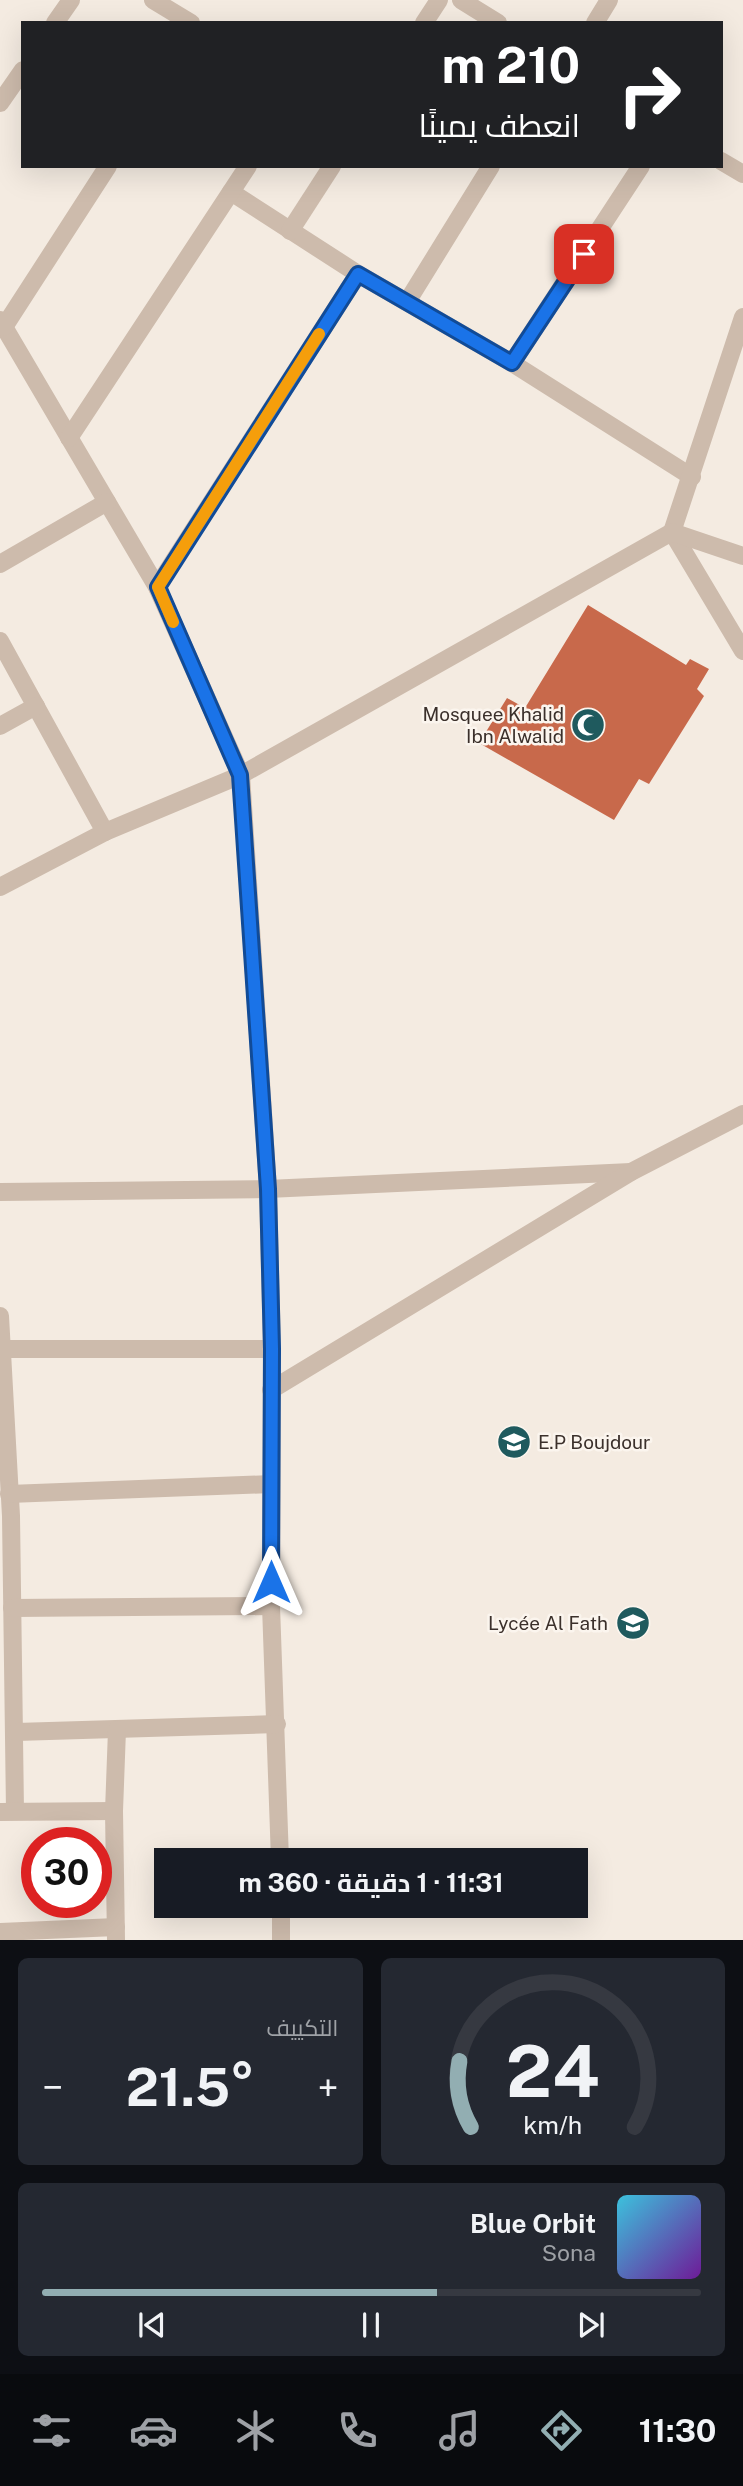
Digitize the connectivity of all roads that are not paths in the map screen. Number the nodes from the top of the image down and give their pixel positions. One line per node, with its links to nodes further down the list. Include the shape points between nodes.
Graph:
1 (71, 0): 6 (street)
2 (153, 0): 7 (street)
3 (439, 0): 8 (street)
4 (609, 0): 10 (street)
5 (468, 2): 9 (street)
6 (56, 21)
7 (188, 21)
8 (425, 21)
9 (495, 21)
10 (596, 21)
11 (21, 73): 12 (street)
12 (0, 103)
13 (723, 162): 19 (street)
14 (107, 168): 25 (street)
15 (247, 168): 20 (street)
16 (331, 168): 21 (street)
17 (490, 168): 23 (street)
18 (640, 168): 26 (street)
19 (743, 174)
20 (230, 192): 21 (street); 28 (street)
21 (290, 231): 22 (street)
22 (358, 274): 23 (street); 34 (street)
23 (407, 302): 26 (street)
24 (743, 317): 27 (street)
25 (2, 323): 28 (street)
26 (512, 363): 29 (street)
27 (735, 369): 29 (street)
28 (69, 438): 30 (street)
29 (692, 477): 31 (street)
30 (107, 502): 33 (street); 34 (street)
31 (672, 532): 32 (street); 36 (street); 39 (street)
32 (743, 556)
33 (0, 564)
34 (158, 587): 39 (street)
35 (0, 641): 37 (street)
36 (743, 651)
37 (36, 706): 38 (street); 40 (street)
38 (0, 726)
39 (240, 775): 40 (street); 44 (street)
40 (105, 832): 41 (street)
41 (0, 887)
42 (743, 1114): 43 (street)
43 (631, 1172): 44 (street); 49 (street)
44 (268, 1189): 45 (street); 48 (street)
45 (0, 1192)
46 (0, 1316): 47 (street)
47 (1, 1349): 48 (street); 51 (street)
48 (272, 1349): 49 (street)
49 (271, 1390): 50 (street)
50 (271, 1484): 51 (street); 53 (street)
51 (9, 1494): 52 (street)
52 (5, 1516): 54 (street)
53 (271, 1606): 54 (street); 55 (street)
54 (12, 1608): 57 (street)
55 (276, 1724): 56 (street); 60 (street)
56 (117, 1730): 57 (street); 58 (street)
57 (16, 1731): 59 (street)
58 (114, 1811): 59 (street); 63 (street)
59 (7, 1812)
60 (279, 1848)
61 (281, 1918): 64 (street)
62 (0, 1932): 63 (street)
63 (116, 1934)
64 (281, 1940)

